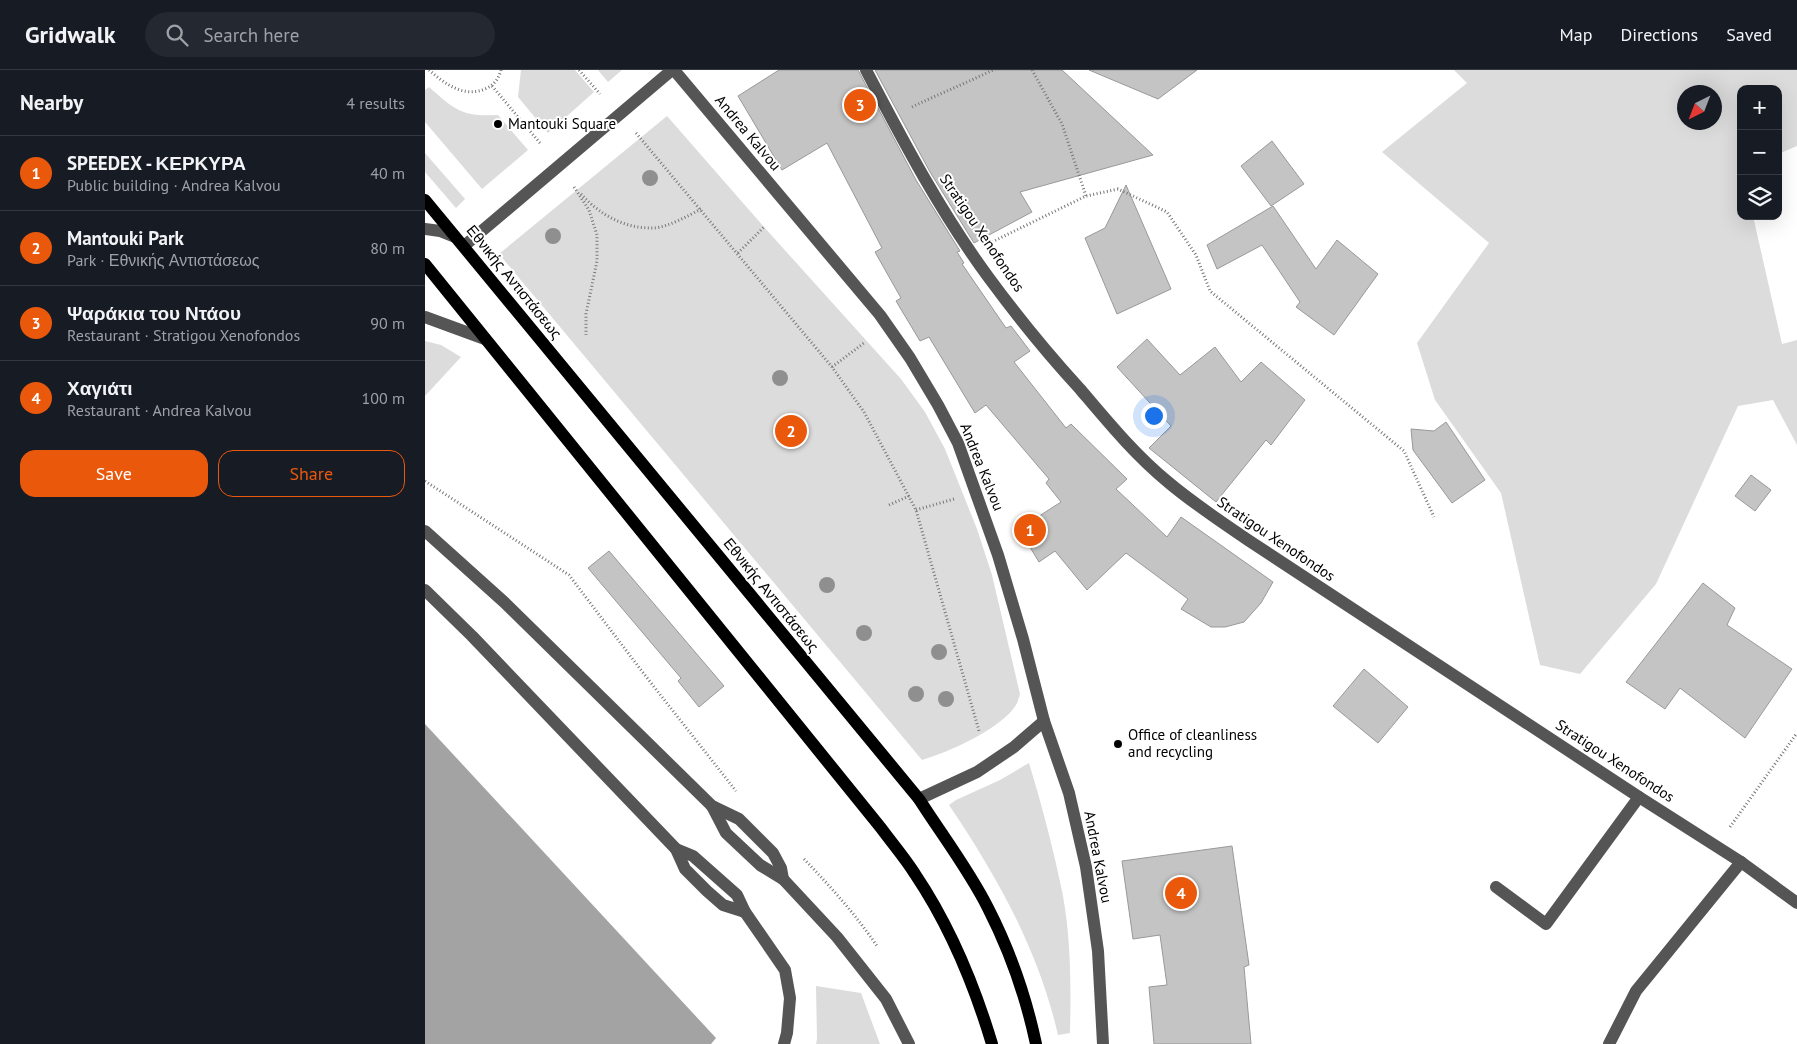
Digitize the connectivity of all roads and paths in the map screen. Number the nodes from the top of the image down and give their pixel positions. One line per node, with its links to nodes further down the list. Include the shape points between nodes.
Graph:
1 (429, 70): 8 (path, via 452,87 466,92 481,92)
2 (501, 70): 8 (path)
3 (579, 70): 9 (path)
4 (673, 70): 18 (street); 35 (street, Andrea Kalvou, via 880,315 938,405 958,443 999,555)
5 (866, 70): 10 (street, Stratigou Xenofondos)
6 (993, 70): 10 (path)
7 (1032, 70): 13 (path, via 1062,124)
8 (492, 86): 12 (path)
9 (600, 94)
10 (891, 118): 19 (street, Stratigou Xenofondos)
11 (636, 133): 15 (path)
12 (540, 143)
13 (1086, 196): 19 (path); 32 (path, via 1117,189 1167,212 1196,255 1210,290 1404,451)
14 (425, 200): 18 (main road, Εθνικής Αντιστάσεως)
15 (701, 209): 20 (path); 23 (path, via 655,228 628,225 598,210 574,186 589,210 597,235 597,261 586,314)
16 (764, 227): 20 (path)
17 (425, 229): 18 (street, via 440,231)
18 (459, 242): 40 (main road, Εθνικής Αντιστάσεως)
19 (971, 252): 39 (street, Stratigou Xenofondos, via 1107,421 1146,463 1187,498)
20 (737, 253): 26 (path)
21 (425, 264): 24 (main road)
22 (425, 316): 24 (street)
23 (586, 335)
24 (485, 338): 51 (main road, via 915,874 944,922 966,968)
25 (864, 344): 26 (path)
26 (832, 367): 28 (path, via 864,412)
27 (425, 481): 38 (path, via 569,575)
28 (909, 496): 30 (path); 31 (path)
29 (954, 499): 31 (path)
30 (889, 505)
31 (915, 510): 36 (path)
32 (1434, 517)
33 (425, 531): 41 (street, via 511,608)
34 (425, 590): 49 (street, via 676,849 685,869 723,905 745,912 785,970 790,998)
35 (1044, 721): 40 (street, via 1015,747 977,772); 53 (street, Andrea Kalvou, via 1069,793 1086,866 1098,952)
36 (979, 731)
37 (1797, 733): 42 (path)
38 (741, 796)
39 (1639, 797): 42 (street, Stratigou Xenofondos); 46 (street, via 1546,924)
40 (919, 799): 52 (main road, Εθνικής Αντιστάσεως, via 960,861 1006,946)
41 (712, 806): 45 (street, via 726,833 760,865); 45 (street, via 739,819 773,854)
42 (1716, 846): 44 (street, Stratigou Xenofondos)
43 (801, 857): 48 (path, via 821,876)
44 (1741, 862): 47 (street, Stratigou Xenofondos); 54 (street, via 1636,991)
45 (783, 880): 50 (street, via 837,937 886,999)
46 (1495, 887)
47 (1797, 903)
48 (878, 948)
49 (784, 1044)
50 (909, 1044)
51 (993, 1044)
52 (1036, 1044)
53 (1103, 1044)
54 (1609, 1044)

